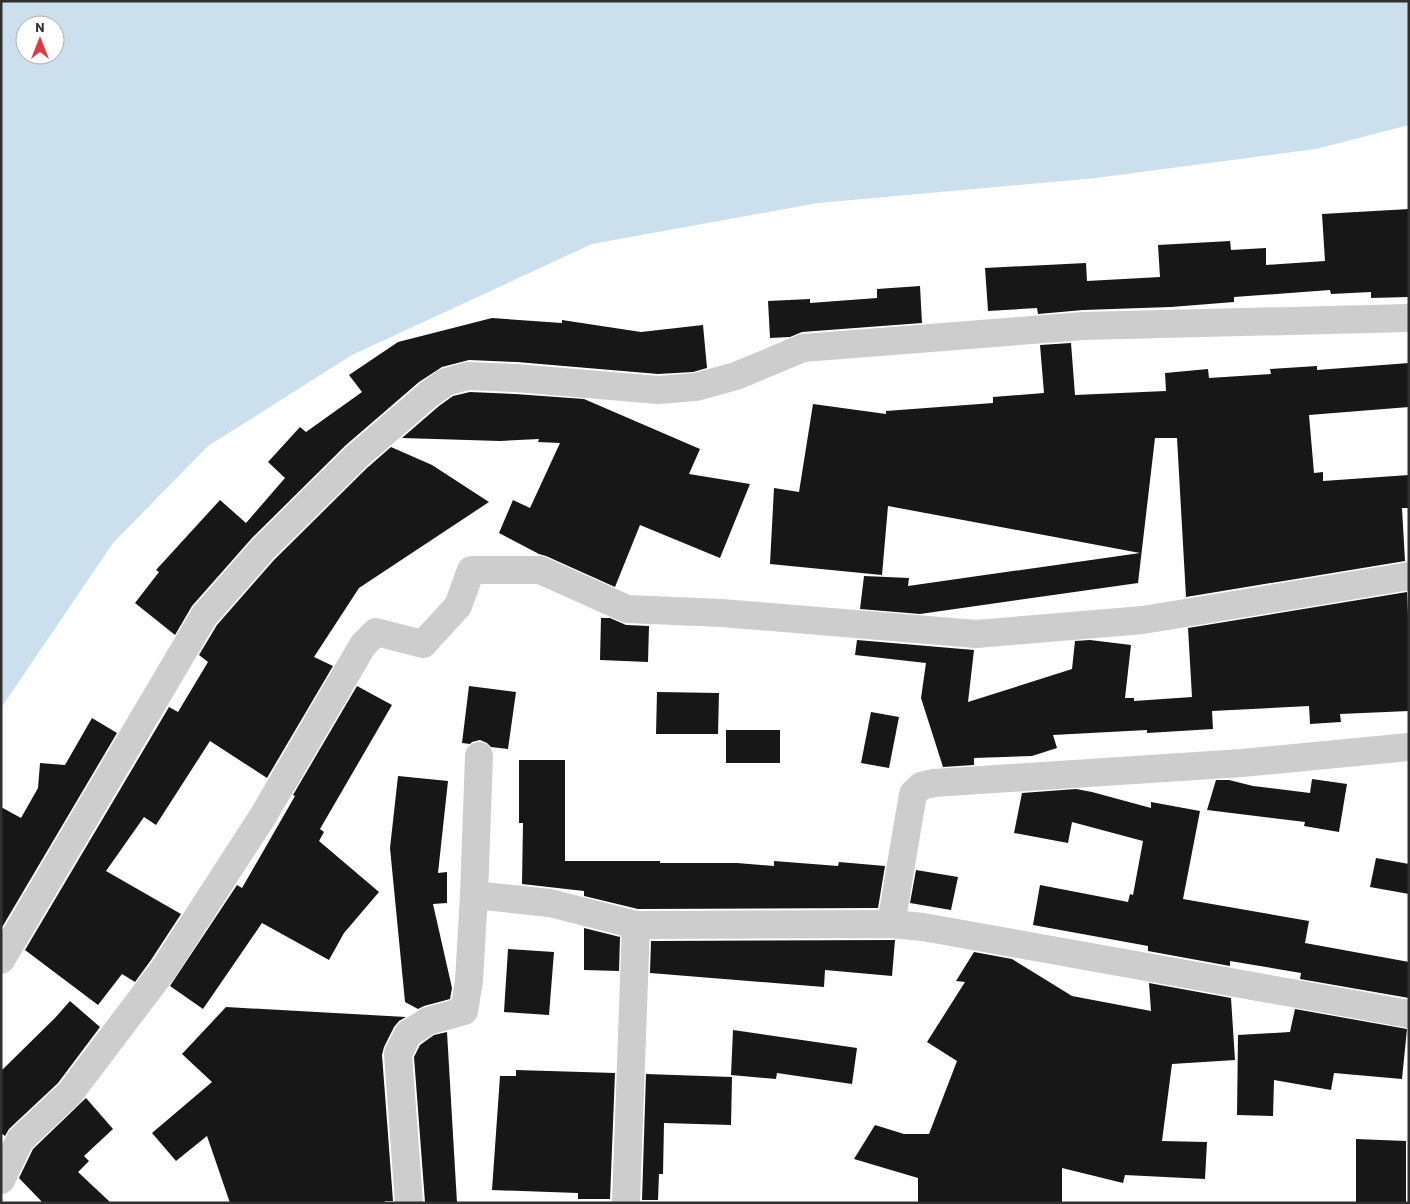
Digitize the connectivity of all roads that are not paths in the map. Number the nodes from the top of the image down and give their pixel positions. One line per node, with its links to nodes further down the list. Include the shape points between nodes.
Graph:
1 (1409, 318): 8 (street, via 1083,326 803,348 736,376 696,387 658,390 468,376 446,382 356,457 263,549 204,616)
2 (1409, 576): 10 (street, via 1143,620 976,634 722,613 627,610 540,570 471,570 458,606 423,644 376,632 363,645 263,816 164,969 70,1093 20,1140)
3 (1409, 747): 7 (street, via 1242,763 934,782 921,786 913,794)
4 (479, 756): 5 (street)
5 (474, 895): 6 (street, via 550,904); 11 (street, via 464,1011 428,1021 408,1034 398,1054)
6 (636, 924): 7 (street); 12 (street)
7 (891, 924): 9 (street, via 923,927)
8 (1, 960)
9 (1409, 1014)
10 (1, 1180)
11 (409, 1203)
12 (626, 1203)

